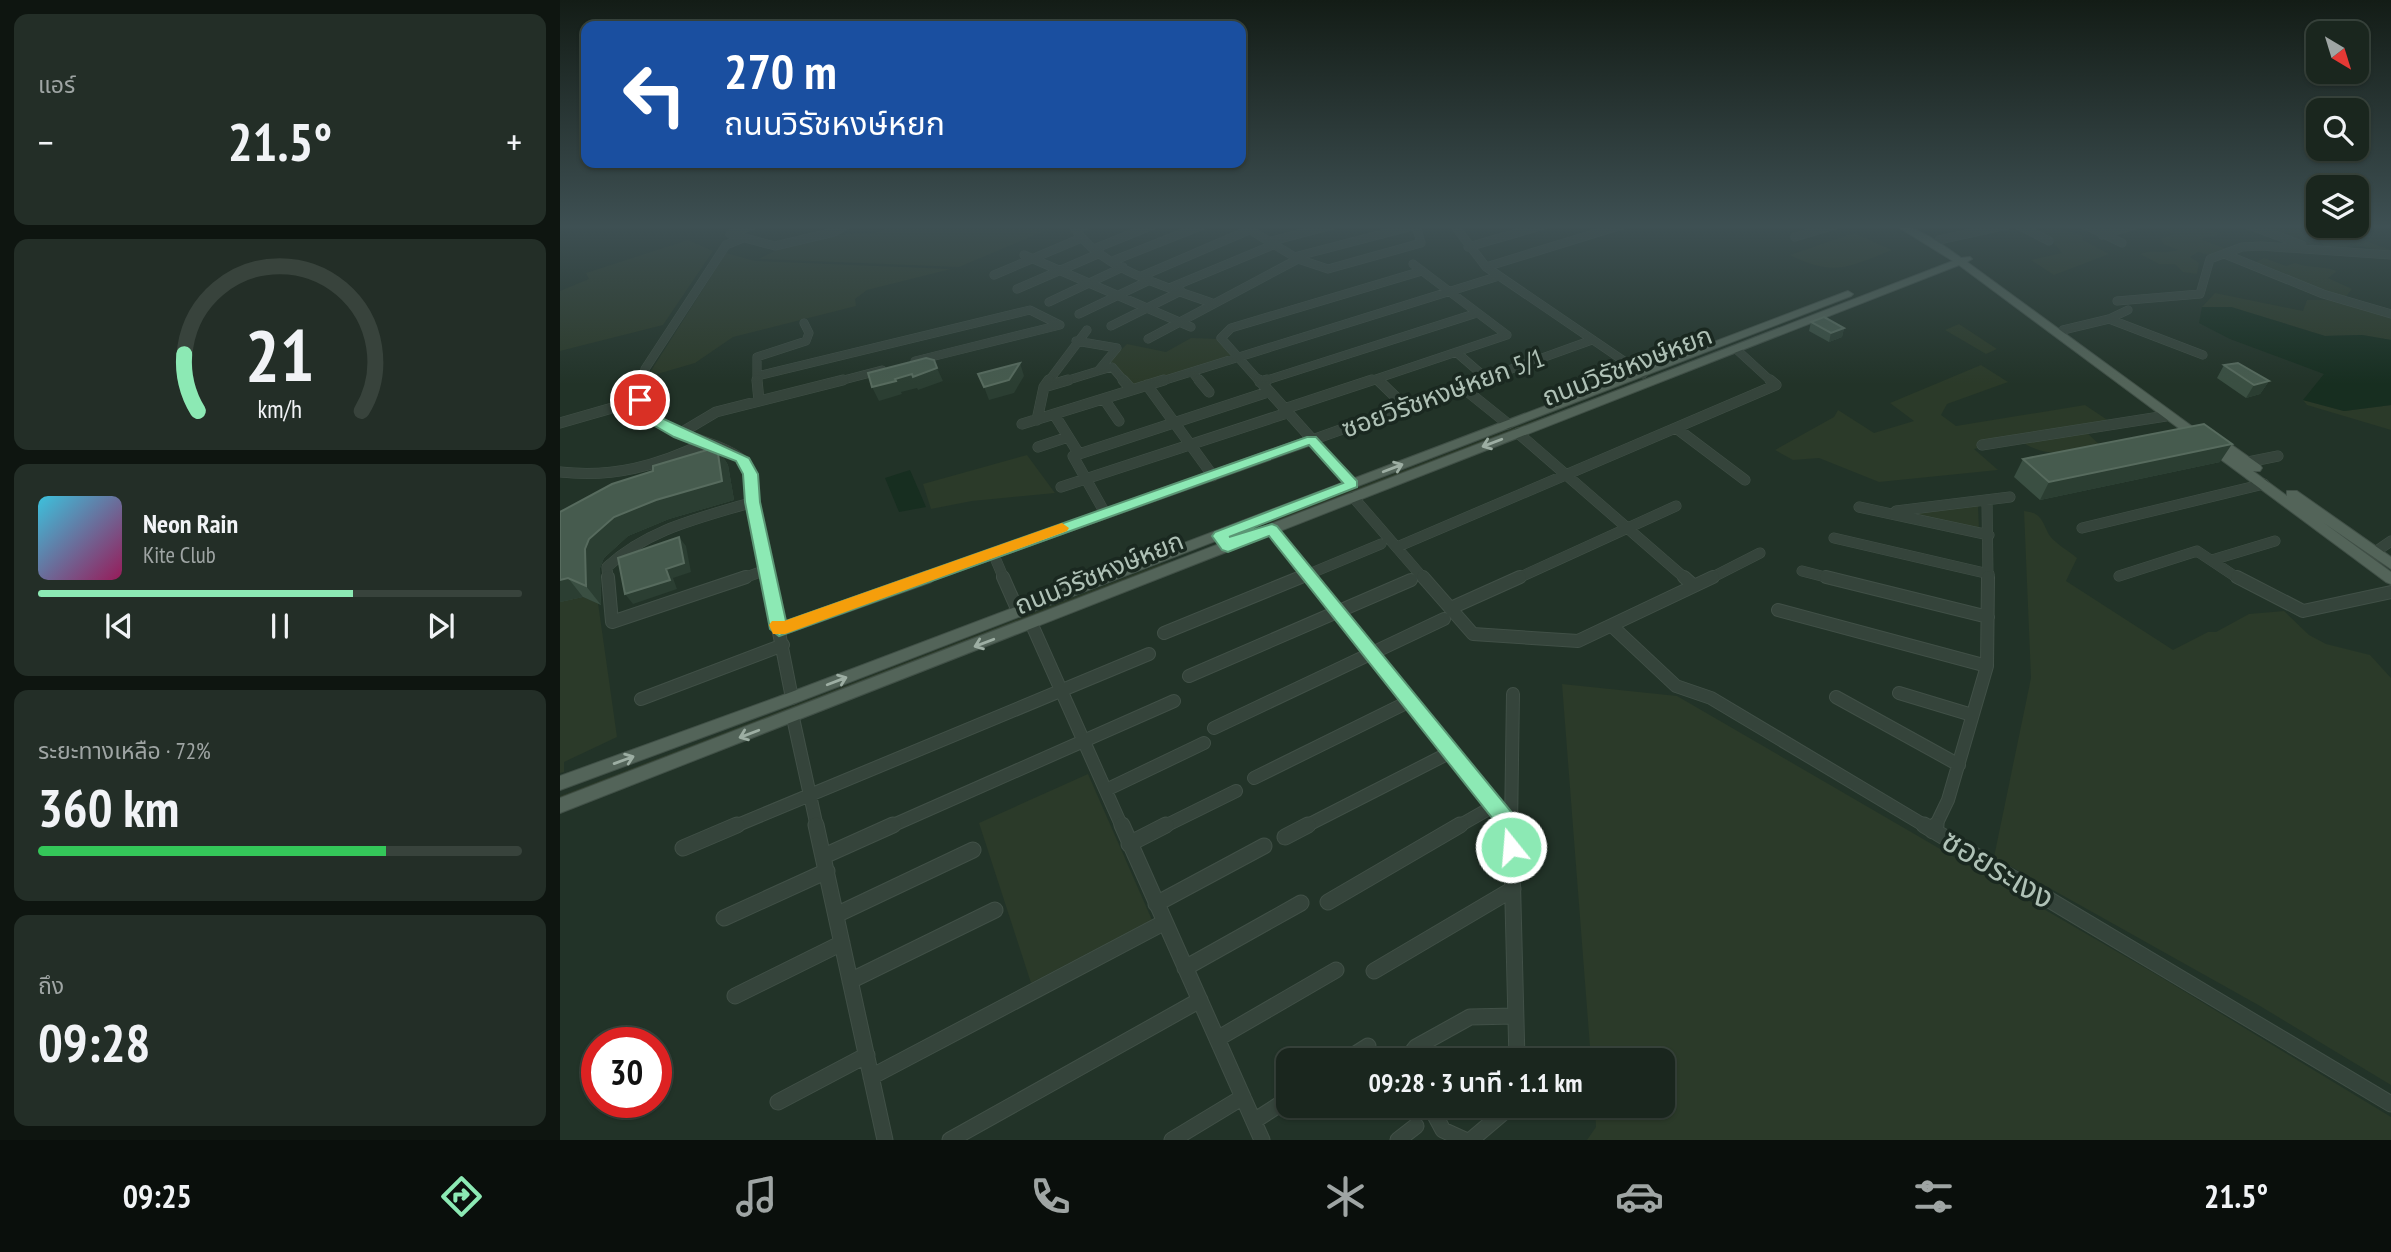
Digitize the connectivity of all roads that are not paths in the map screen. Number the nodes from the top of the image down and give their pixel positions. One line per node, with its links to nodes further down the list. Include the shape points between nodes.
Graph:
1 (705, 278): 65 (street, via 639,382)
2 (1043, 278): 22 (street)
3 (1078, 278): 20 (street)
4 (1099, 278): 20 (street)
5 (1146, 278): 21 (street); 25 (street)
6 (1192, 278): 21 (street)
7 (1258, 278): 28 (street)
8 (1398, 278): 48 (street, via 1231,328 1221,338)
9 (1431, 278): 24 (street)
10 (1492, 278): 24 (street)
11 (1502, 278): 43 (street)
12 (1905, 278): 33 (main road, ถนนวิรัชหงษ์หยก)
13 (1912, 278): 33 (main road, ถนนวิรัชหงษ์หยก)
14 (1977, 278): 19 (main road)
15 (1983, 278): 19 (main road)
16 (1988, 278): 41 (main road)
17 (2205, 278): 26 (street, via 2200,294)
18 (2284, 278): 34 (street)
19 (1987, 282): 71 (main road)
20 (1088, 283): 25 (street); 27 (street)
21 (1172, 287): 23 (street)
22 (1017, 289)
23 (1181, 291): 28 (street); 29 (street)
24 (1448, 291): 31 (street); 48 (street)
25 (1116, 296): 29 (street); 32 (street)
26 (2117, 301)
27 (1049, 302)
28 (1212, 303): 36 (street)
29 (1146, 308): 36 (street); 38 (street)
30 (2128, 310): 35 (street)
31 (1477, 313): 46 (street, via 1507,335); 57 (street)
32 (1079, 314)
33 (1810, 314): 45 (main road, ถนนวิรัชหงษ์หยก); 53 (main road, ถนนวิรัชหงษ์หยก)
34 (2391, 314)
35 (2109, 319): 41 (street); 47 (street)
36 (1177, 322): 39 (street); 42 (street)
37 (804, 323): 54 (street, via 809,332 806,341 757,356)
38 (1111, 326)
39 (1191, 327)
40 (1087, 330): 44 (street)
41 (2063, 330): 88 (main road)
42 (1148, 339)
43 (1592, 340): 53 (street); 55 (street, ซอยวิรัชหงษ์หยก 5/1)
44 (1076, 341): 51 (street, via 1117,348); 59 (street)
45 (1735, 349): 66 (main road, ถนนวิรัชหงษ์หยก); 78 (street, via 1776,385)
46 (1456, 352): 55 (street); 56 (street)
47 (2203, 355)
48 (1238, 358): 52 (street); 57 (street)
49 (903, 364): 54 (street, via 1060,325 1030,310)
50 (890, 368): 67 (street)
51 (1098, 371): 59 (street); 61 (street, via 1112,367)
52 (1192, 372): 58 (street); 62 (street)
53 (1643, 374): 66 (main road, ถนนวิรัชหงษ์หยก)
54 (757, 376): 67 (street)
55 (1486, 378): 60 (street, ซอยวิรัชหงษ์หยก 5/1)
56 (1377, 379): 68 (street); 69 (street)
57 (1260, 382): 63 (street)
58 (1147, 385): 61 (street); 75 (street)
59 (1044, 387): 72 (street)
60 (1462, 387): 68 (street, ซอยวิรัชหงษ์หยก 5/1); 77 (street)
61 (1132, 390): 64 (street)
62 (1209, 392)
63 (1268, 392): 69 (street); 75 (street)
64 (1104, 399): 70 (street); 73 (street)
65 (640, 400): 74 (street); 79 (street, via 653,419)
66 (1589, 400): 77 (main road, ถนนวิรัชหงษ์หยก)
67 (759, 401): 79 (street, via 716,412)
68 (1406, 407): 81 (street, ซอยวิรัชหงษ์หยก 5/1)
69 (1286, 411): 81 (street); 83 (street)
70 (1054, 414): 72 (street); 80 (street)
71 (2166, 415): 84 (street); 94 (main road, via 2186,436)
72 (1037, 420): 76 (street)
73 (1119, 421)
74 (560, 423)
75 (1174, 423): 83 (street); 86 (street)
76 (1022, 424)
77 (1513, 428): 91 (street); 96 (main road, ถนนวิรัชหงษ์หยก)
78 (1676, 428): 91 (street); 93 (street)
79 (679, 434): 82 (street)
80 (1068, 437): 85 (street); 86 (street)
81 (1311, 440): 90 (street, ซอยวิรัชหงษ์หยก 5/1); 96 (street)
82 (705, 443): 89 (street, via 627,474); 99 (street, via 742,458 751,474)
83 (1190, 444): 90 (street); 92 (street)
84 (1982, 445)
85 (1038, 447)
86 (1079, 454): 92 (street, via 1073,456)
87 (2278, 456): 88 (street)
88 (2248, 462): 114 (main road)
89 (560, 472)
90 (1213, 475): 103 (street, ซอยวิรัชหงษ์หยก 5/1)
91 (1570, 476): 104 (street); 113 (street)
92 (1085, 479): 95 (street); 103 (street)
93 (1745, 480)
94 (2264, 484): 105 (street); 124 (main road)
95 (1061, 487)
96 (1353, 491): 106 (main road, ถนนวิรัชหงษ์หยก); 109 (main road, ถนนวิรัชหงษ์หยก); 113 (street)
97 (2010, 497): 98 (street)
98 (1987, 500): 102 (street); 107 (street)
99 (753, 502): 119 (street); 119 (street, via 649,535 621,552 607,567 612,622)
100 (1675, 506): 104 (street)
101 (1860, 507): 102 (street)
102 (1887, 512): 107 (street)
103 (1105, 513): 115 (street, ซอยวิรัชหงษ์หยก 5/1)
104 (1629, 526): 126 (street); 131 (street)
105 (2082, 528)
106 (1272, 529): 109 (main road, ถนนวิรัชหงษ์หยก); 121 (street)
107 (1989, 535): 122 (street)
108 (1834, 538): 122 (street)
109 (1224, 541): 129 (main road, ถนนวิรัชหงษ์หยก); 133 (main road, ถนนวิรัชหงษ์หยก)
110 (2275, 541): 117 (street)
111 (2391, 541): 114 (street)
112 (1381, 544): 121 (street)
113 (1397, 547): 131 (street)
114 (2375, 552): 118 (main road)
115 (993, 553): 129 (street); 135 (street, ซอยวิรัชหงษ์หยก 5/1)
116 (1760, 553): 126 (street)
117 (2212, 561): 123 (street, via 2195,551); 127 (street, via 2303,611)
118 (2391, 564)
119 (765, 570): 135 (street)
120 (1802, 571): 132 (street)
121 (1309, 574): 130 (street); 136 (street)
122 (1989, 574): 132 (street)
123 (2119, 576)
124 (2391, 579)
125 (1411, 580): 130 (street)
126 (1693, 585): 134 (street)
127 (2391, 592)
128 (1778, 610): 140 (street)
129 (1018, 611): 146 (main road, ถนนวิรัชหงษ์หยก, one-way to 129)
130 (1338, 611): 138 (street); 141 (street)
131 (1448, 613): 134 (street, via 1473,634 1578,641); 138 (street)
132 (1988, 617): 140 (street)
133 (1032, 625): 142 (street); 151 (main road, ถนนวิรัชหงษ์หยก, one-way to 151)
134 (1613, 627): 165 (street, ซอยระเงง, via 1676,685 1711,698)
135 (779, 629): 137 (street)
136 (1164, 633)
137 (783, 645): 146 (street); 147 (street)
138 (1371, 652): 149 (street); 152 (street)
139 (1149, 654): 142 (street)
140 (1987, 666): 150 (street)
141 (1189, 676)
142 (1061, 692): 153 (street); 161 (street)
143 (1899, 692): 150 (street)
144 (1513, 694): 164 (street)
145 (1836, 697): 156 (street)
146 (792, 698): 158 (main road, ถนนวิรัชหงษ์หยก, one-way to 146)
147 (641, 699)
148 (1174, 701): 153 (street)
149 (1408, 702): 155 (street); 157 (street)
150 (1972, 715): 156 (street)
151 (793, 718): 161 (street); 162 (main road, ถนนวิรัชหงษ์หยก, one-way to 162)
152 (1214, 728)
153 (1084, 741): 159 (street); 171 (street)
154 (1204, 743): 159 (street)
155 (1449, 753): 163 (street); 166 (street)
156 (1959, 765): 165 (street)
157 (1254, 778)
158 (560, 783)
159 (1106, 790): 167 (street)
160 (1236, 791): 167 (street)
161 (810, 795): 169 (street); 171 (street)
162 (560, 806)
163 (1494, 806): 164 (street); 174 (street)
164 (1510, 826): 173 (street)
165 (1933, 831): 198 (street, ซอยระเงง)
166 (1285, 837)
167 (1129, 844): 176 (street)
168 (1264, 846): 176 (street)
169 (682, 848)
170 (973, 850): 178 (street)
171 (824, 856): 172 (street)
172 (827, 871): 178 (street); 179 (street)
173 (1513, 890): 184 (street); 188 (street)
174 (1328, 902)
175 (1301, 903): 182 (street)
176 (1156, 904): 180 (street)
177 (995, 910): 185 (street)
178 (836, 915): 181 (street)
179 (724, 918)
180 (1165, 922): 182 (street); 195 (street)
181 (842, 943): 185 (street); 186 (street)
182 (1185, 968): 187 (street)
183 (1336, 970): 189 (street)
184 (1374, 971)
185 (850, 981): 194 (street)
186 (735, 996)
187 (1200, 1000): 189 (street); 205 (street)
188 (1514, 1016): 192 (street, via 1470,1017); 193 (street)
189 (1217, 1039): 196 (street)
190 (1368, 1046): 191 (street)
191 (1365, 1048)
192 (1415, 1048)
193 (1516, 1048)
194 (867, 1055): 195 (street); 197 (street)
195 (871, 1077): 204 (street)
196 (1243, 1097): 202 (street); 206 (street)
197 (778, 1102)
198 (2391, 1104)
199 (1276, 1106): 202 (street)
200 (1436, 1118): 209 (street, via 1443,1130)
201 (1497, 1118): 210 (street)
202 (1254, 1121): 207 (street)
203 (1416, 1126): 208 (street)
204 (885, 1140)
205 (950, 1140)
206 (1172, 1140)
207 (1262, 1140)
208 (1398, 1140)
209 (1465, 1140)
210 (1471, 1140)

